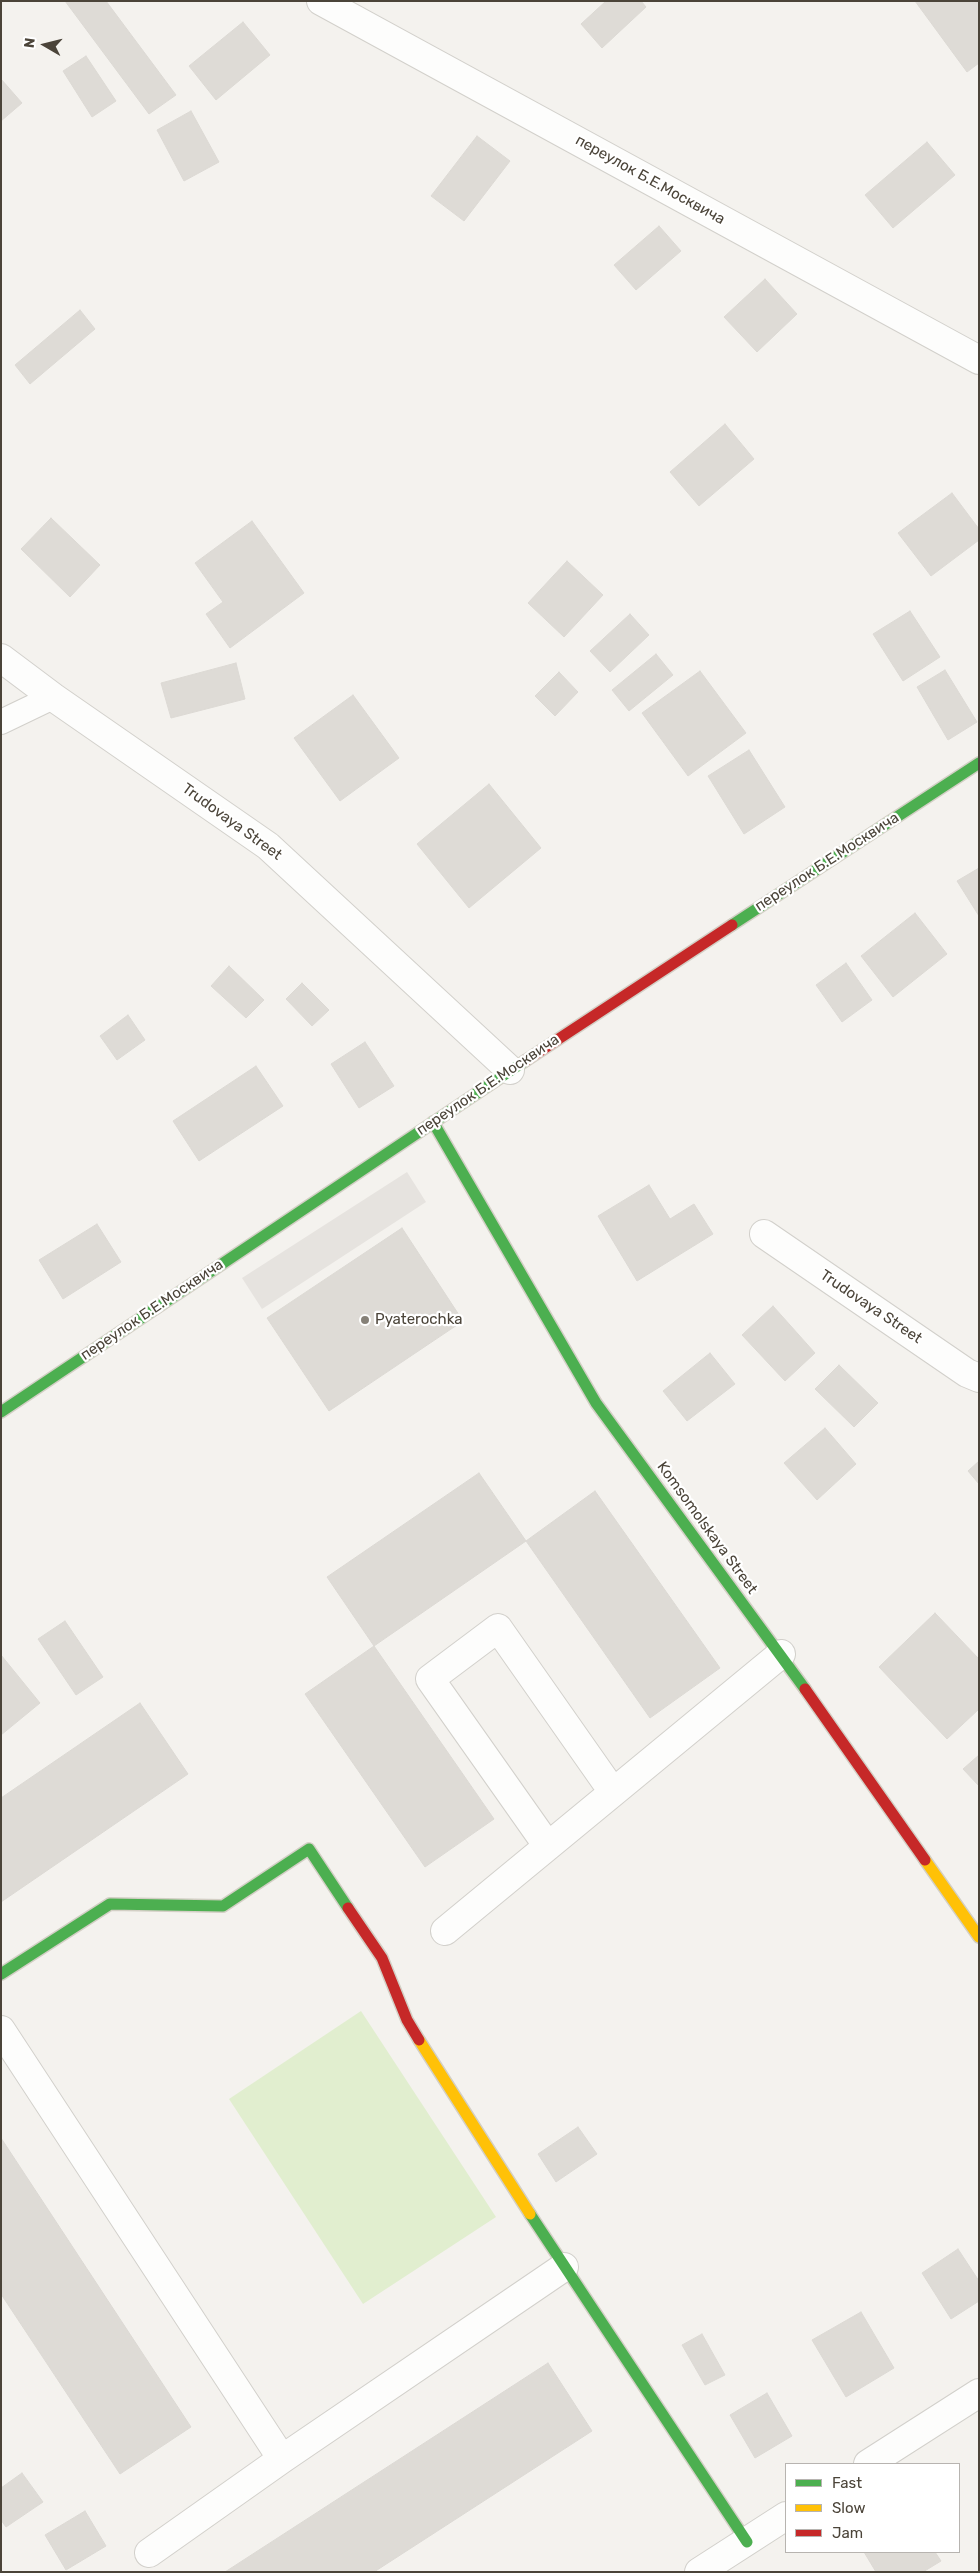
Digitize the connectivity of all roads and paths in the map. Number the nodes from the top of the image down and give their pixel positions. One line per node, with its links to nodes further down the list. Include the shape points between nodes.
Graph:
1 (322, 1): 2 (street, переулок Б.Е.Москвича)
2 (979, 360)
3 (1, 658): 4 (street, Trudovaya Street)
4 (53, 697): 5 (lane); 7 (street, Trudovaya Street, via 268,846)
5 (1, 722)
6 (979, 763): 7 (street, переулок Б.Е.Москвича)
7 (510, 1070): 8 (street, переулок Б.Е.Москвича)
8 (433, 1122): 11 (street, переулок Б.Е.Москвича); 12 (street, Komsomolskaya Street, via 596,1403)
9 (764, 1234): 10 (street, Trudovaya Street, via 967,1373)
10 (979, 1378)
11 (1, 1412)
12 (781, 1654): 13 (street); 16 (street, Komsomolskaya Street)
13 (612, 1792): 14 (street); 14 (street, via 498,1628 430,1679)
14 (547, 1845): 15 (street)
15 (445, 1931)
16 (979, 1937)
17 (1, 1974): 19 (street, via 110,1904 223,1906 309,1849 382,1958 407,2020)
18 (1, 2030): 21 (street)
19 (564, 2267): 21 (street); 24 (street)
20 (979, 2393): 22 (street)
21 (282, 2459): 25 (street)
22 (870, 2463)
23 (785, 2517): 24 (street)
24 (747, 2542): 26 (street)
25 (149, 2552)
26 (699, 2572)

